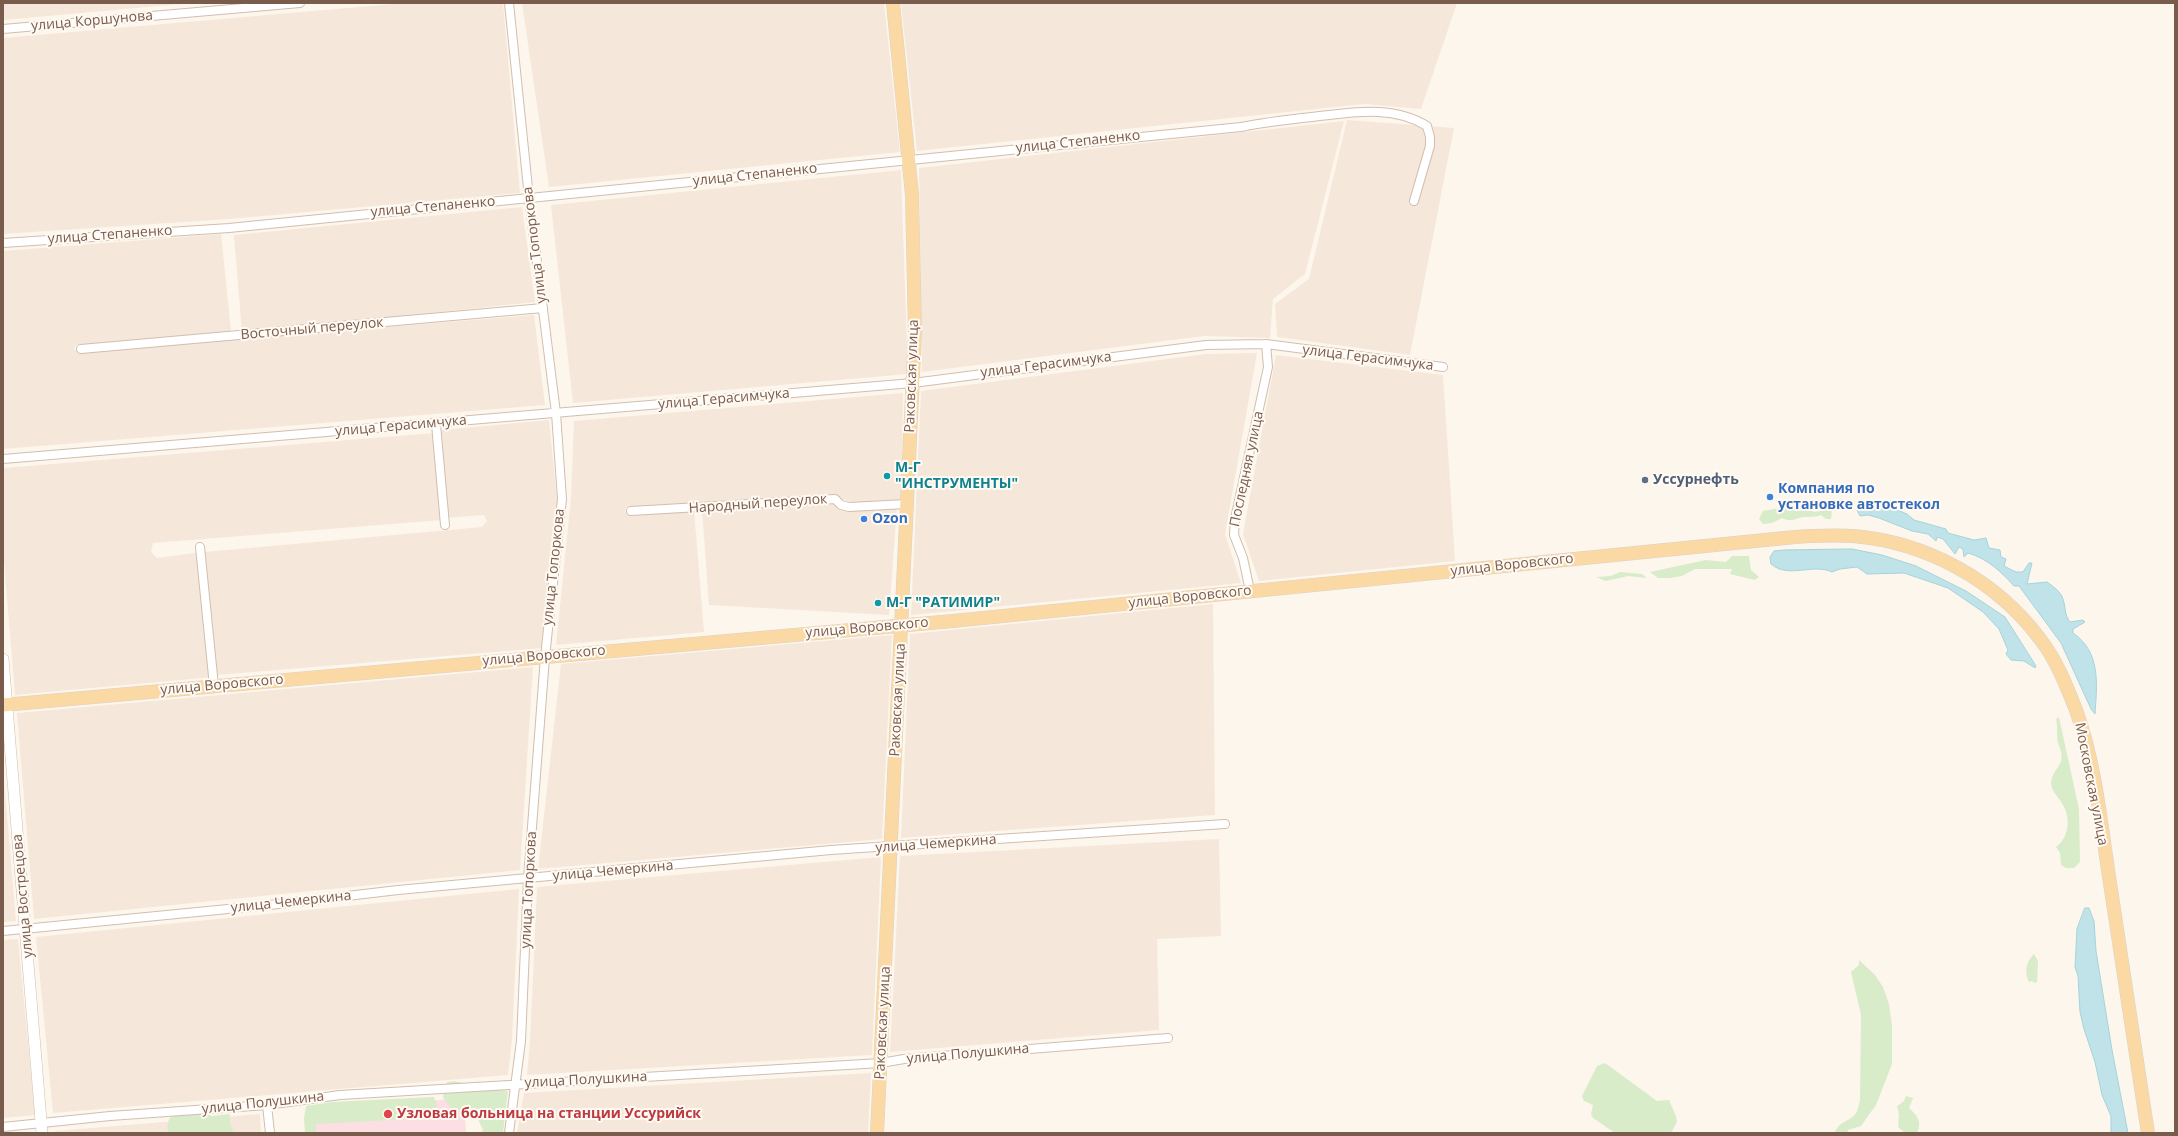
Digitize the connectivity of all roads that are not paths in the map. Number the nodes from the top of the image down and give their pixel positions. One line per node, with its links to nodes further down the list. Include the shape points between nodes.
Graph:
1 (300, 3): 4 (street, улица Коршунова)
2 (509, 3): 6 (street, улица Топоркова)
3 (893, 3): 5 (main road, Раковская улица)
4 (3, 29)
5 (910, 160): 6 (street, улица Степаненко); 7 (street, улица Степаненко, via 1377,111 1410,117 1427,126 1430,146); 13 (main road, Раковская улица, via 914,268)
6 (529, 198): 8 (street, улица Степаненко, via 229,228); 9 (street, улица Топоркова)
7 (1414, 201)
8 (3, 243)
9 (542, 308): 11 (street, Восточный переулок); 14 (street, улица Топоркова)
10 (1266, 344): 12 (street, улица Герасимчука); 13 (street, улица Герасимчука, via 1206,345); 22 (street, Последняя улица, via 1268,367 1235,519 1234,535 1243,558)
11 (81, 349)
12 (1443, 367)
13 (913, 383): 14 (street, улица Герасимчука); 17 (main road, Раковская улица)
14 (556, 413): 15 (street, улица Герасимчука); 24 (street, улица Топоркова, via 562,499)
15 (436, 424): 16 (street, улица Герасимчука); 19 (street)
16 (3, 458)
17 (907, 504): 18 (street, Народный переулок, via 849,507 841,505 835,499); 23 (main road, Раковская улица)
18 (631, 511)
19 (444, 525)
20 (1730, 543): 22 (main road, улица Воровского); 42 (main road, Московская улица, via 1837,536 1902,545 1936,557 1988,586 2007,600 2042,640 2073,704 2088,753)
21 (200, 546): 26 (street)
22 (1250, 591): 23 (main road, улица Воровского)
23 (902, 625): 24 (main road, улица Воровского); 29 (main road, Раковская улица)
24 (545, 657): 26 (main road, улица Воровского); 30 (street, улица Топоркова)
25 (3, 659): 27 (street, улица Вострецова)
26 (214, 686): 27 (main road, улица Воровского)
27 (5, 705): 31 (street, улица Вострецова)
28 (1225, 824): 29 (street, улица Чемеркина)
29 (891, 848): 30 (street, улица Чемеркина, via 831,850); 34 (main road, Раковская улица)
30 (528, 879): 31 (street, улица Чемеркина); 35 (street, улица Топоркова, via 522,1041)
31 (26, 929): 32 (street, улица Чемеркина); 38 (street, улица Вострецова)
32 (3, 931)
33 (1168, 1038): 34 (street, улица Полушкина)
34 (881, 1063): 35 (street, улица Полушкина); 41 (main road, Раковская улица)
35 (517, 1084): 36 (street, улица Полушкина, via 340,1095); 40 (street, улица Топоркова)
36 (268, 1105): 38 (street, улица Полушкина, via 110,1116); 39 (street)
37 (3, 1127): 38 (street, улица Полушкина)
38 (42, 1128)
39 (270, 1133)
40 (508, 1133)
41 (877, 1133)
42 (2148, 1133)

